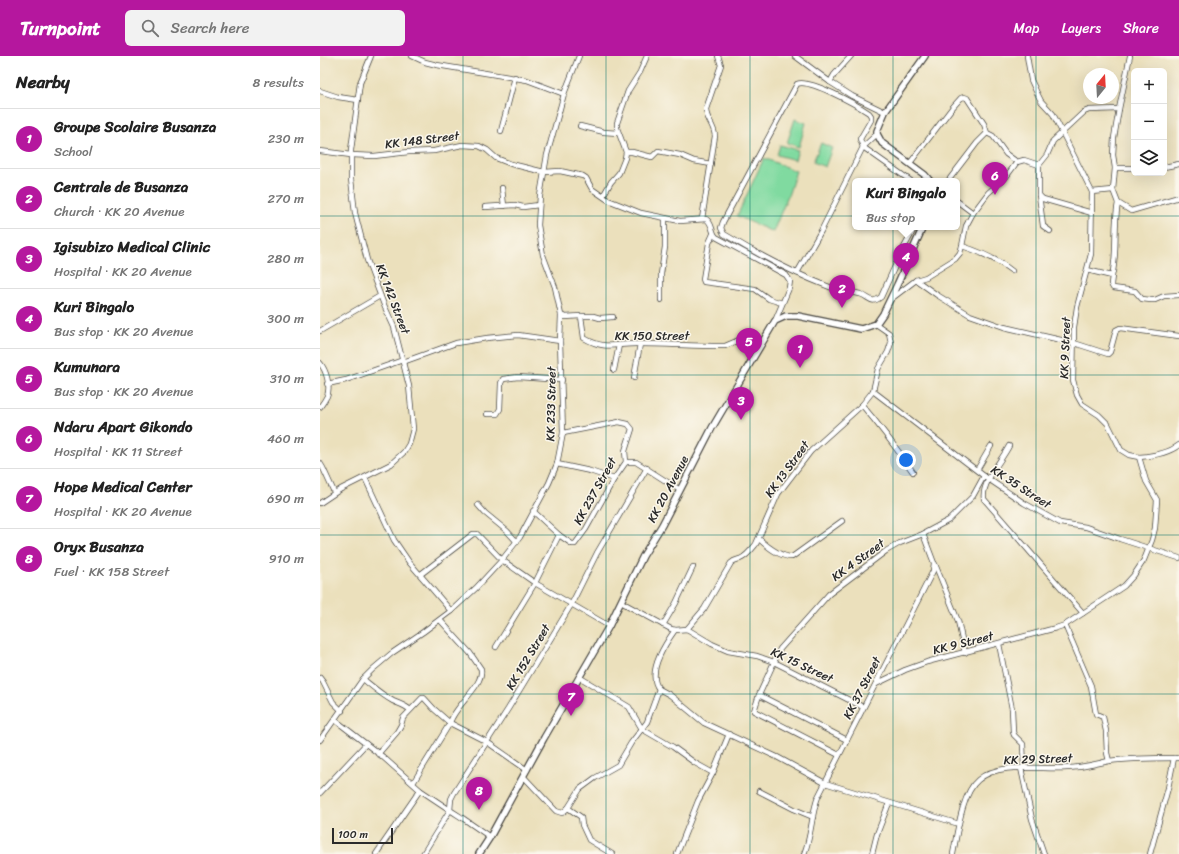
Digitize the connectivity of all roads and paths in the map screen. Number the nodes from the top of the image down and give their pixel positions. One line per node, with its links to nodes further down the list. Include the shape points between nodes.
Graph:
1 (371, 56): 15 (street, KK 142 Street, via 360,83)
2 (412, 56): 11 (street, via 437,65)
3 (579, 56): 14 (street, KK 233 Street)
4 (647, 56): 20 (street, via 628,91 617,123)
5 (718, 56): 30 (street, via 721,65 706,109 707,117 715,130)
6 (795, 56): 12 (street)
7 (852, 56): 12 (street)
8 (925, 56): 17 (main road)
9 (1027, 56): 23 (street, KK 9 Street, via 1031,80 1041,101 1053,114)
10 (1130, 56): 16 (street)
11 (515, 77): 14 (street); 19 (street)
12 (830, 82): 17 (street)
13 (320, 91): 15 (street)
14 (564, 94): 36 (street, KK 233 Street)
15 (358, 100): 27 (street, KK 142 Street)
16 (1119, 109): 23 (street, via 1084,112); 34 (street, via 1113,155)
17 (885, 112): 21 (main road, via 877,127)
18 (580, 126): 20 (street)
19 (501, 131)
20 (618, 133): 26 (street)
21 (877, 134): 24 (street); 29 (main road, via 882,143)
22 (987, 134): 28 (street, via 993,136 1006,154); 29 (street, via 984,124 967,98 962,97); 39 (street, via 976,143)
23 (1062, 134): 32 (street, via 1053,141 1048,155); 42 (street, KK 9 Street)
24 (863, 147): 37 (street); 62 (street); 62 (street, via 860,139 870,120 869,113 839,96 810,84 797,84 721,228 724,234 732,239)
25 (320, 152): 27 (street, KK 148 Street)
26 (626, 152): 30 (street, via 652,157 656,152 680,155); 44 (street, via 619,173)
27 (351, 155): 36 (street, KK 148 Street, via 386,156 467,145 483,148 502,161); 66 (street, KK 142 Street, via 355,214)
28 (1017, 162): 32 (street, via 1024,160); 51 (street)
29 (910, 163): 38 (main road)
30 (711, 164): 54 (street)
31 (1179, 164): 33 (street)
32 (1039, 165): 43 (street)
33 (1167, 166)
34 (1115, 168): 35 (street); 41 (street)
35 (1131, 168)
36 (544, 172): 44 (street, KK 148 Street, via 560,171 583,176 592,189); 48 (street, KK 233 Street)
37 (907, 178)
38 (927, 178)
39 (950, 178)
40 (502, 188): 49 (street)
41 (1113, 190): 42 (street); 47 (street)
42 (1092, 192): 52 (street, KK 9 Street)
43 (1039, 195): 52 (street, via 1044,199); 57 (street, via 1043,226)
44 (603, 196): 53 (street, KK 148 Street, via 641,213)
45 (1179, 197): 47 (street, via 1131,211)
46 (960, 203): 51 (street)
47 (1118, 203): 63 (street)
48 (539, 205): 49 (street); 70 (street, KK 233 Street, via 538,225 542,255 555,287)
49 (504, 206): 50 (street)
50 (485, 207)
51 (973, 212): 59 (street, via 966,226)
52 (1092, 213): 60 (street, KK 9 Street, via 1091,254)
53 (665, 219): 54 (street, KK 148 Street); 67 (street, via 665,247 660,274)
54 (702, 219): 58 (street, via 709,221)
55 (913, 230): 62 (street, via 886,288 875,301 858,293 828,287)
56 (922, 230): 68 (main road)
57 (1050, 231)
58 (713, 234): 69 (street, via 786,275 790,281); 69 (street, via 709,243 704,282 754,289 769,299)
59 (962, 246): 61 (street, via 983,253 1002,263); 64 (street, via 955,259)
60 (1087, 270): 63 (street); 78 (street, KK 9 Street, via 1077,307)
61 (1012, 272)
62 (797, 273)
63 (1112, 276): 65 (street, via 1113,288 1134,291 1142,299 1155,300 1164,296)
64 (916, 280): 68 (street); 78 (street, via 970,315 1019,331)
65 (1179, 295)
66 (380, 296): 75 (street); 82 (street, KK 142 Street, via 394,327)
67 (661, 300)
68 (889, 300): 74 (main road)
69 (782, 303): 73 (street)
70 (561, 316): 71 (street); 77 (street, KK 233 Street)
71 (581, 316): 72 (street); 81 (street, KK 150 Street, via 584,338 599,344)
72 (613, 317)
73 (775, 321): 74 (main road, via 786,316 798,316 861,329); 80 (main road, KK 20 Avenue)
74 (876, 324): 88 (street, KK 13 Street, via 889,333 891,343 878,370)
75 (320, 331)
76 (1179, 336): 78 (street, via 1120,328 1116,330 1108,354)
77 (560, 341): 82 (street, via 518,335 487,338 456,343); 86 (street, KK 233 Street)
78 (1074, 343): 96 (street, KK 9 Street, via 1073,380 1082,404 1108,424 1121,450 1129,455)
79 (640, 344): 80 (street, KK 150 Street, via 725,346 739,340); 81 (street, KK 150 Street); 85 (street)
80 (761, 344): 106 (main road, KK 20 Avenue, via 712,428)
81 (619, 345): 84 (street)
82 (403, 361): 87 (street); 104 (street, KK 142 Street, via 411,396 412,436 399,458)
83 (320, 363): 87 (street)
84 (614, 370)
85 (634, 378)
86 (562, 380): 91 (street, via 518,377 503,379 499,412); 92 (street, KK 233 Street)
87 (328, 384): 90 (street, via 328,394)
88 (873, 391): 89 (street, KK 13 Street); 101 (street, KK 35 Street)
89 (862, 405): 102 (street); 114 (street, KK 13 Street, via 811,451 778,494)
90 (320, 407)
91 (487, 414)
92 (563, 433): 97 (street, KK 237 Street, via 616,422 628,424 632,429 625,451); 99 (street, KK 233 Street)
93 (1179, 445): 96 (street, via 1170,450)
94 (991, 446): 101 (street)
95 (1009, 446): 103 (street, KK 4 Street, via 1005,455)
96 (1139, 456): 116 (street, KK 9 Street, via 1146,481 1157,500 1155,528)
97 (626, 462): 100 (street, via 636,462); 105 (street, KK 237 Street)
98 (320, 464): 107 (street)
99 (557, 464): 105 (street); 110 (street, KK 233 Street)
100 (647, 468): 106 (street); 124 (street, KK 152 Street, via 597,553)
101 (977, 470): 103 (street, KK 35 Street)
102 (913, 472)
103 (986, 477): 112 (street, KK 4 Street, via 973,496 949,520); 116 (street, KK 35 Street, via 1024,503 1060,523 1086,527); 126 (street, via 986,502)
104 (365, 478): 107 (street, KK 142 Street); 121 (street, via 394,540)
105 (614, 479): 113 (street, KK 237 Street, via 577,543 572,544)
106 (680, 490): 123 (main road, KK 20 Avenue)
107 (334, 492): 108 (street, KK 142 Street)
108 (320, 503)
109 (478, 505): 115 (street)
110 (533, 511): 113 (street); 115 (street, KK 233 Street)
111 (842, 521): 114 (street, via 792,557 771,549)
112 (923, 534): 119 (street); 136 (street, KK 4 Street, via 886,551 836,588 785,643)
113 (559, 535): 122 (street)
114 (759, 540): 131 (street, KK 13 Street, via 752,550 731,563 704,609)
115 (517, 542): 118 (street, KK 233 Street)
116 (1149, 549): 117 (street, KK 35 Street); 126 (street, KK 9 Street, via 1134,576 1124,586)
117 (1179, 558)
118 (502, 560): 121 (street, via 475,534); 122 (street); 125 (street, KK 233 Street)
119 (934, 563): 135 (street, via 958,621); 140 (street, KK 37 Street, via 932,574)
120 (693, 567): 128 (street)
121 (420, 574): 125 (street)
122 (535, 583): 124 (street); 134 (street)
123 (621, 602): 128 (street); 130 (main road, KK 20 Avenue)
124 (571, 605): 130 (street); 152 (street, KK 152 Street)
125 (451, 611): 127 (street, KK 233 Street)
126 (1083, 613): 129 (street, KK 9 Street)
127 (440, 620): 139 (street, KK 233 Street, via 392,653); 147 (street, via 470,652 482,672 469,695 453,714)
128 (663, 624): 132 (street)
129 (1065, 625): 133 (street, KK 9 Street); 157 (street, via 1091,686 1096,714 1103,717)
130 (609, 626): 137 (main road, KK 20 Avenue)
131 (687, 629): 132 (street); 136 (street, KK 15 Street, via 728,651 758,656)
132 (675, 630): 141 (street, via 662,650 655,672 655,685)
133 (999, 644): 135 (street, KK 9 Street); 158 (street, via 1012,709 1013,732 1023,744)
134 (496, 647)
135 (964, 653): 140 (street, KK 9 Street, via 927,662)
136 (774, 662): 142 (street, KK 4 Street); 143 (street, KK 15 Street)
137 (580, 677): 148 (street, via 629,707); 159 (main road, KK 20 Avenue)
138 (320, 678): 145 (street, via 333,702)
139 (364, 680): 144 (street, via 386,697 405,705); 145 (street, KK 233 Street)
140 (876, 684): 143 (street, KK 37 Street)
141 (659, 689): 148 (street, via 650,716); 149 (street, via 700,720)
142 (759, 695): 151 (street); 155 (street, KK 4 Street, via 754,709 756,713)
143 (863, 707): 151 (street, KK 37 Street)
144 (410, 710): 147 (street, via 424,697); 154 (street)
145 (342, 711): 146 (street, KK 233 Street)
146 (335, 720): 150 (street, KK 233 Street); 153 (street)
147 (450, 723): 152 (street); 162 (street)
148 (642, 729): 160 (street); 168 (street, via 618,765 580,788)
149 (729, 734): 160 (street); 163 (street)
150 (320, 740)
151 (847, 740): 155 (street, KK 37 Street)
152 (487, 742): 159 (street); 169 (street, KK 152 Street, via 454,793)
153 (366, 744): 154 (street); 166 (street)
154 (378, 754): 162 (street)
155 (839, 755): 163 (street, KK 37 Street)
156 (1177, 758): 157 (street, KK 29 Street); 182 (street)
157 (1109, 761): 158 (street, KK 29 Street, via 1066,768)
158 (1022, 768): 171 (street, KK 29 Street, via 996,771 979,779 969,791); 181 (street, via 1032,819)
159 (527, 770): 161 (main road, KK 20 Avenue)
160 (713, 773): 177 (street, via 698,801)
161 (524, 777): 168 (street, via 556,811 562,813); 172 (main road, KK 20 Avenue)
162 (413, 783): 164 (street)
163 (825, 783): 167 (street); 170 (street, KK 37 Street)
164 (420, 790): 169 (street); 173 (street)
165 (759, 792): 170 (street)
166 (320, 793)
167 (889, 804): 171 (street); 179 (street)
168 (568, 808): 176 (street, via 581,816 582,825 590,840)
169 (450, 810): 172 (street); 174 (street, KK 152 Street)
170 (813, 818): 178 (street, KK 37 Street, via 813,827)
171 (959, 824): 180 (street, KK 29 Street)
172 (490, 837): 175 (main road, KK 20 Avenue)
173 (376, 854)
174 (423, 854)
175 (479, 854)
176 (612, 854)
177 (677, 854)
178 (804, 854)
179 (872, 854)
180 (953, 854)
181 (1044, 854)
182 (1150, 854)

